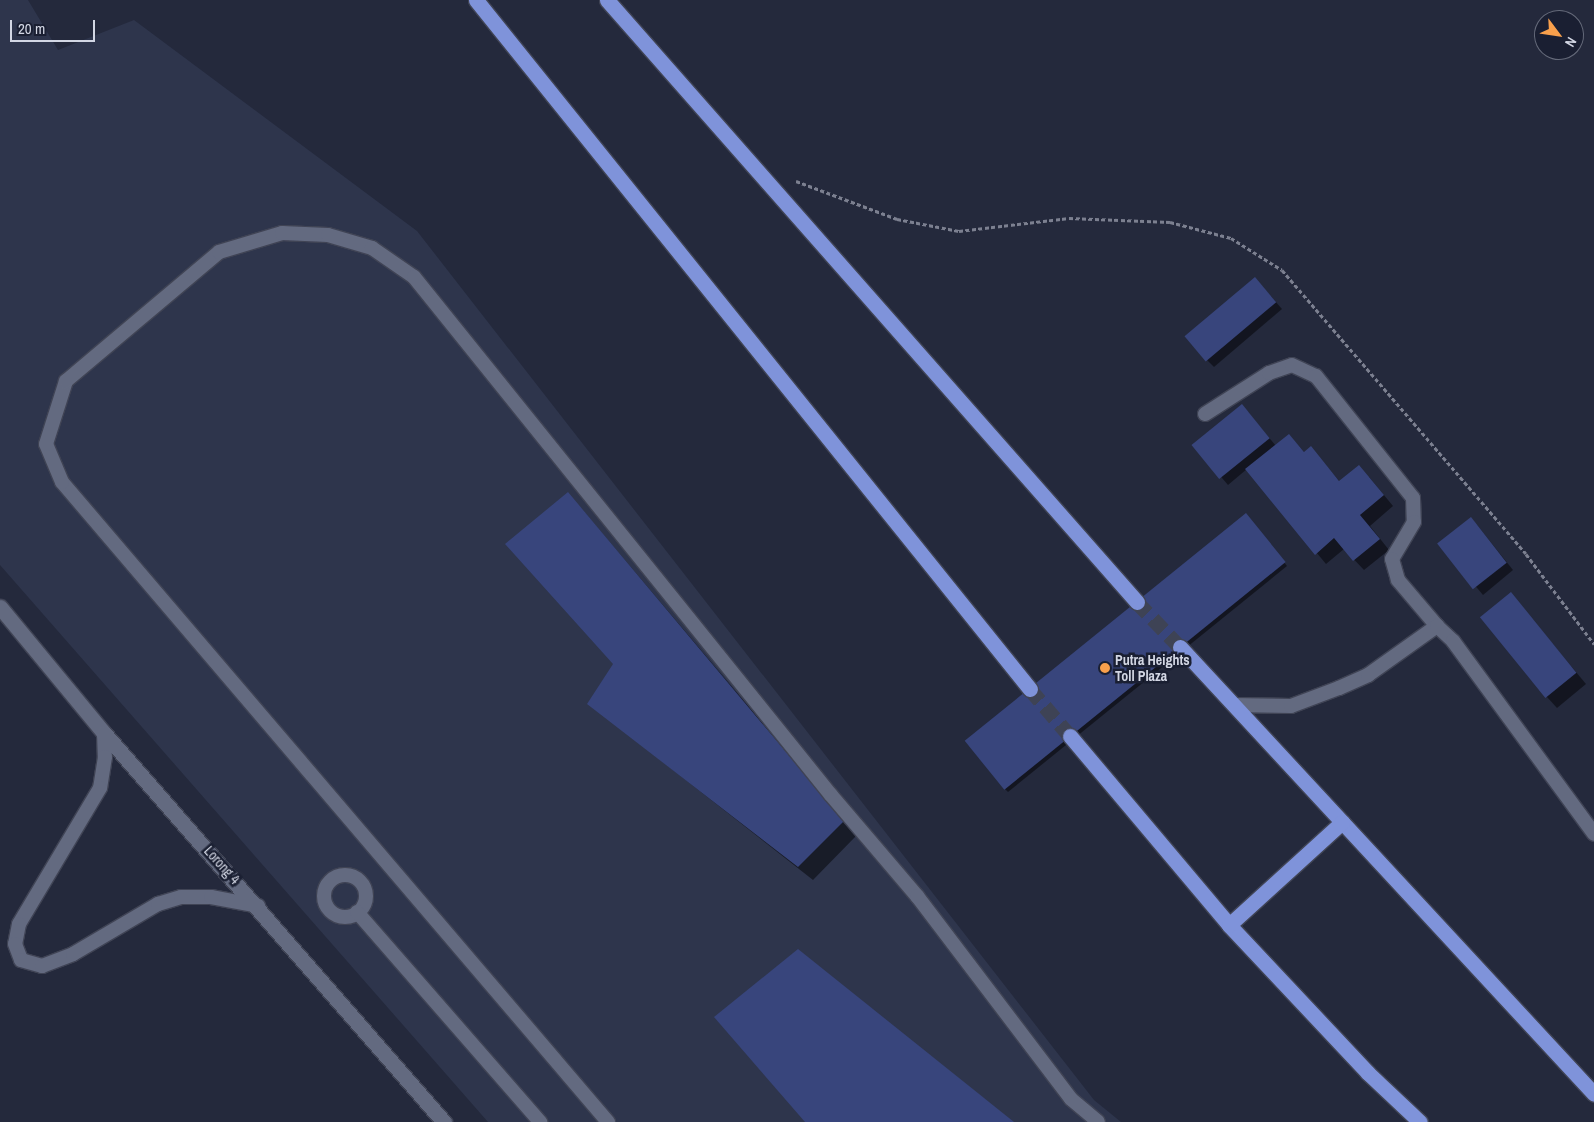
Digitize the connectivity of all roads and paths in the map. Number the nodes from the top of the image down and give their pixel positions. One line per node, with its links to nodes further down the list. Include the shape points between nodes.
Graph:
1 (476, 0): 10 (highway)
2 (606, 0): 5 (highway)
3 (788, 178): 8 (path, via 897,220 959,231 1069,218 1170,222 1231,238 1282,270 1520,546)
4 (1204, 414): 7 (lane, via 1269,373 1292,365 1316,376 1413,498 1414,522 1392,559 1398,580)
5 (1137, 602)
6 (0, 606): 12 (street, Lorong 4)
7 (1437, 626): 11 (lane, via 1368,675 1339,688 1291,706); 15 (lane, via 1453,641)
8 (1594, 644)
9 (1180, 647): 11 (highway)
10 (1030, 689)
11 (1234, 705): 14 (highway)
12 (104, 733): 16 (street, Lorong 4); 16 (lane, via 105,757 100,788 19,924 14,944 21,960 42,966 65,957 158,904 180,897 211,897)
13 (1070, 736): 18 (highway)
14 (1342, 822): 18 (highway); 19 (highway)
15 (1594, 834)
16 (258, 906): 20 (street, Lorong 4)
17 (357, 912): 21 (lane)
18 (1229, 925): 24 (highway, via 1368,1074)
19 (1594, 1094)
20 (444, 1122)
21 (540, 1122)
22 (608, 1122): 23 (lane, via 62,482 46,444 66,381 219,252 282,232 328,235 372,248 414,277 825,787 917,896 1071,1099)
23 (1098, 1122)
24 (1420, 1122)

